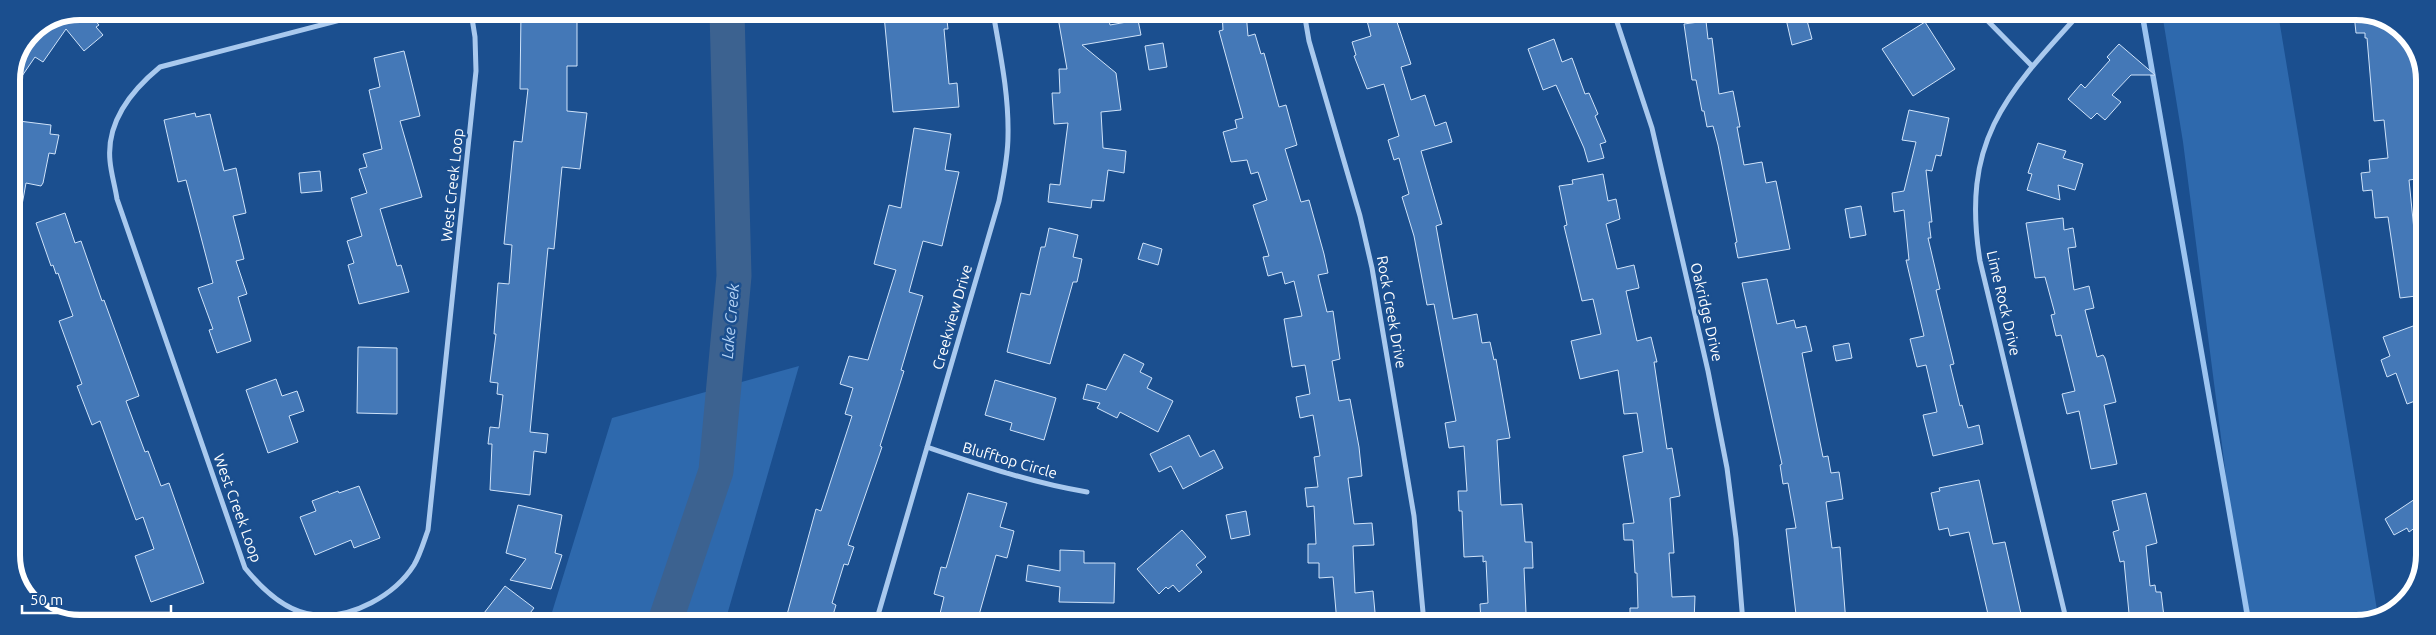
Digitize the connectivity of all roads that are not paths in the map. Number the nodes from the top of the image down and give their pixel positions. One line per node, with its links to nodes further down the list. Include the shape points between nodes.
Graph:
1 (340, 20): 11 (street, West Creek Loop, via 160,67 141,82 126,101 113,129 110,159 117,198 244,568 262,589 288,606)
2 (473, 20): 12 (street, West Creek Loop, via 476,71 428,530 414,564 396,588 369,605)
3 (994, 20): 9 (street, Creekview Drive, via 1008,109 1004,171)
4 (1306, 20): 14 (street, Rock Creek Drive, via 1372,268 1414,516)
5 (1616, 20): 15 (street, Oakridge Drive, via 1652,128 1708,372 1728,477)
6 (1987, 20): 8 (street)
7 (2074, 20): 8 (street, Lime Rock Drive)
8 (2032, 66): 16 (street, Lime Rock Drive, via 2016,84 1999,112 1986,143 1975,193 1975,227 1980,261)
9 (927, 447): 10 (street, Blufftop Circle, via 1006,474); 13 (street, Creekview Drive)
10 (1087, 492)
11 (313, 615)
12 (322, 615)
13 (878, 615)
14 (1423, 615)
15 (1742, 615)
16 (2065, 615)

